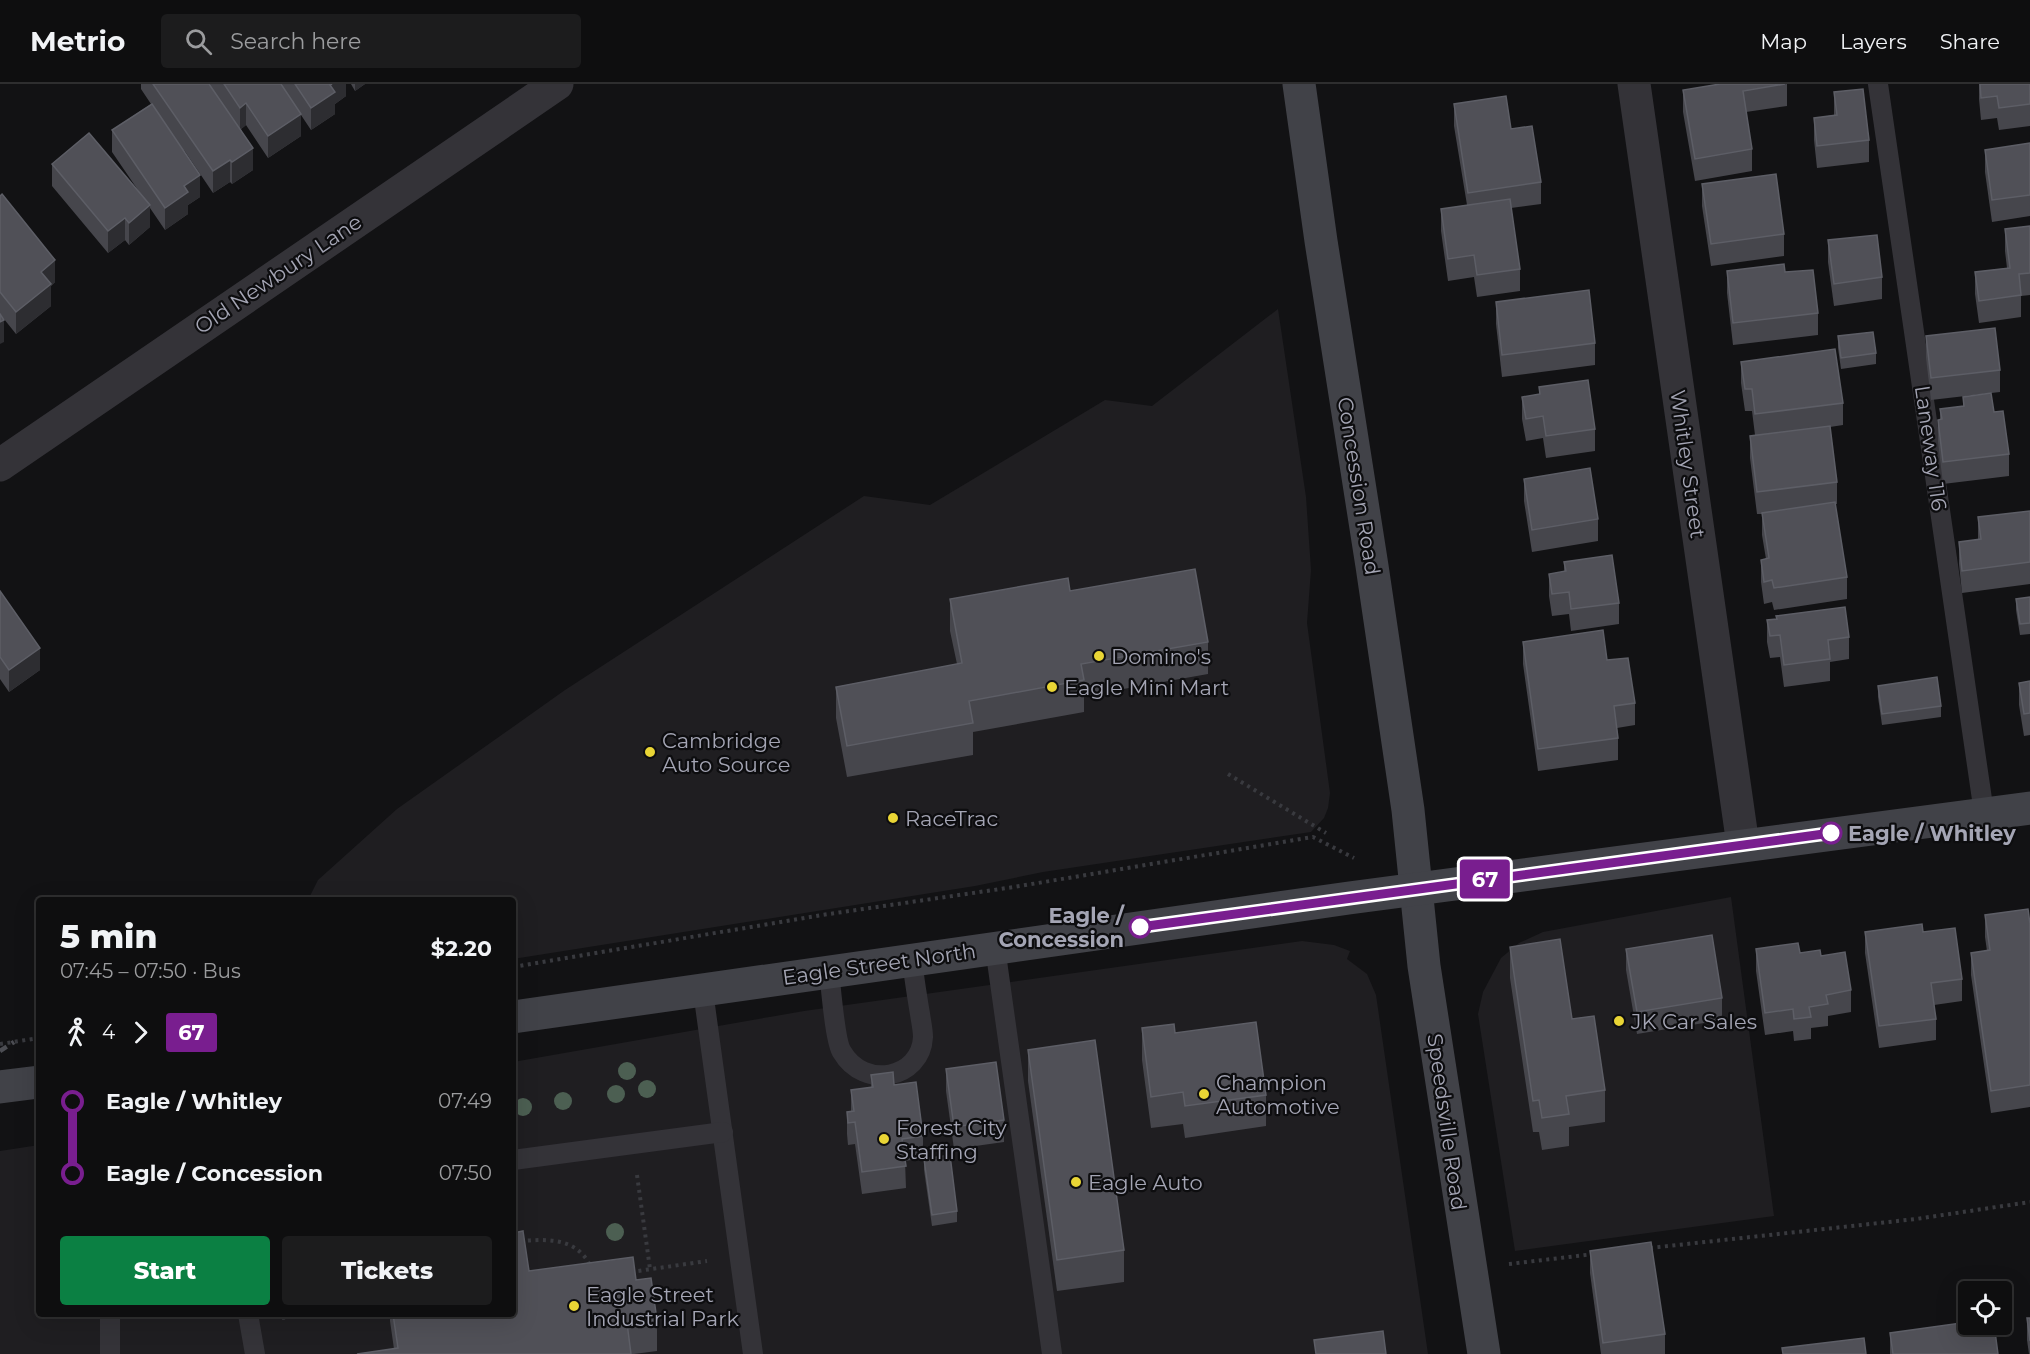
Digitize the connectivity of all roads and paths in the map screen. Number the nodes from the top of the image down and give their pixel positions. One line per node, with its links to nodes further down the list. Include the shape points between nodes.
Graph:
1 (557, 84): 5 (street, Old Newbury Lane)
2 (1299, 84): 12 (main road, Concession Road, via 1408,810)
3 (1634, 84): 10 (street, Whitley Street)
4 (1878, 84): 8 (lane, Laneway 116)
5 (0, 465)
6 (1228, 774): 9 (path)
7 (2030, 808): 8 (main road, Eagle Street North)
8 (1984, 813): 10 (main road, Eagle Street North)
9 (1326, 833)
10 (1743, 845): 12 (main road, Eagle Street North)
11 (1358, 860): 15 (path, via 1313,837)
12 (1416, 889): 13 (main road, Eagle Street North); 31 (main road, Speedsville Road)
13 (995, 947): 14 (main road, Eagle Street North); 42 (lane)
14 (912, 959): 16 (main road, Eagle Street North); 16 (lane, via 923,1038 911,1063 886,1076 858,1071 840,1050)
15 (516, 966)
16 (829, 971): 17 (main road, Eagle Street North)
17 (704, 991): 18 (main road, Eagle Street North); 23 (lane)
18 (516, 1017)
19 (36, 1038): 20 (path)
20 (0, 1044)
21 (36, 1082): 22 (main road)
22 (0, 1087)
23 (723, 1132): 24 (lane); 41 (lane)
24 (516, 1160)
25 (635, 1166): 33 (path)
26 (2030, 1202): 28 (path, via 1917,1219)
27 (516, 1242): 32 (path, via 553,1239 567,1243 580,1251)
28 (1643, 1249)
29 (1595, 1254): 31 (path)
30 (693, 1263): 33 (path)
31 (1469, 1268): 43 (main road, Speedsville Road)
32 (593, 1269)
33 (650, 1269): 34 (path)
34 (628, 1272)
35 (110, 1317): 39 (lane)
36 (249, 1317): 40 (lane)
37 (289, 1317): 38 (path)
38 (277, 1319)
39 (110, 1354)
40 (255, 1354)
41 (753, 1354)
42 (1052, 1354)
43 (1484, 1354)

